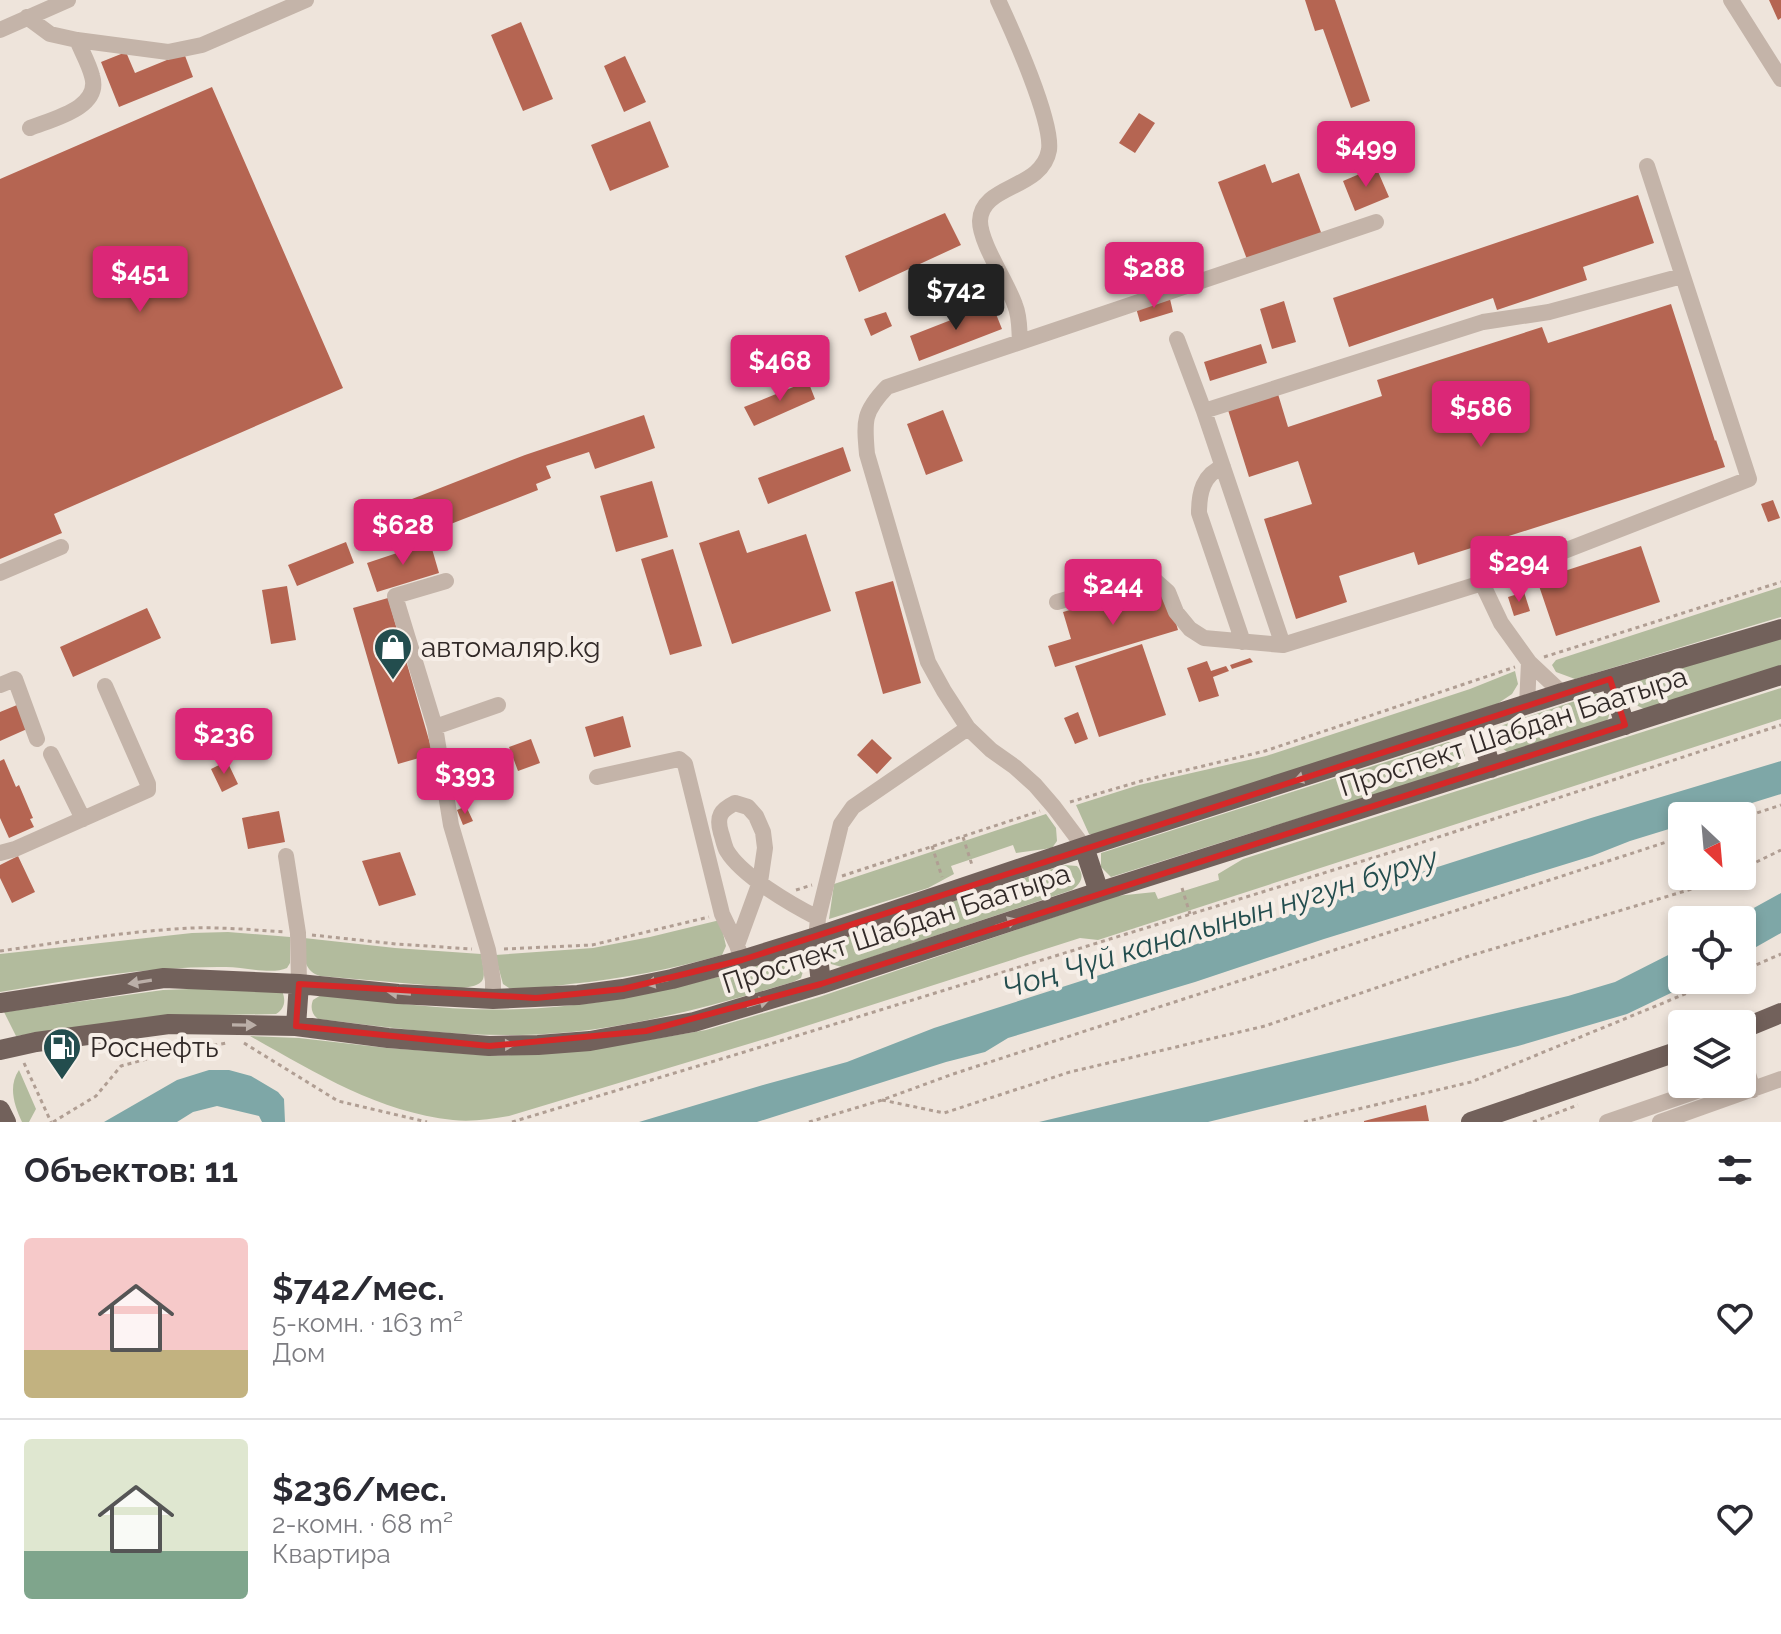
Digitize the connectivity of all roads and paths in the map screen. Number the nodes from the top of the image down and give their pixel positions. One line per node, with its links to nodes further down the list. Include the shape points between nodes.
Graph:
1 (68, 0): 5 (lane)
2 (306, 0): 7 (lane, via 202,45 168,52)
3 (998, 0): 14 (lane, via 1050,138 1044,165 1035,175 1000,193 981,211 986,242 1019,318)
4 (1731, 0): 8 (lane)
5 (27, 17): 6 (lane); 7 (lane, via 50,34)
6 (0, 30)
7 (77, 40): 9 (lane, via 94,89 80,108)
8 (1781, 79)
9 (30, 128)
10 (1647, 166): 12 (lane)
11 (1376, 222): 14 (lane)
12 (1682, 276): 15 (lane, via 1549,312 1483,322); 21 (lane, via 1749,479)
13 (1177, 339): 15 (lane)
14 (1020, 341): 38 (lane, via 887,387 868,410 865,425 867,454 928,662)
15 (1204, 411): 16 (lane)
16 (1223, 467): 24 (lane, via 1204,482 1199,513); 25 (lane)
17 (61, 547): 18 (lane)
18 (0, 573)
19 (446, 581): 37 (lane, via 395,596)
20 (1781, 582): 26 (path)
21 (1482, 583): 25 (lane); 26 (lane, via 1501,623)
22 (1057, 602): 24 (lane, via 1150,576 1168,592 1190,629 1204,638)
23 (1781, 629): 28 (main road, Проспект Шабдан Баатыра)
24 (1243, 642): 25 (lane)
25 (1283, 645)
26 (1529, 662): 31 (lane); 33 (lane); 44 (path, via 1265,751)
27 (1781, 675): 35 (main road, Проспект Шабдан Баатыра)
28 (1610, 679): 31 (main road, Проспект Шабдан Баатыра); 35 (main road)
29 (0, 685): 39 (lane, via 15,679)
30 (105, 686): 46 (lane, via 149,786 145,793)
31 (1562, 693): 33 (main road, Проспект Шабдан Баатыра)
32 (498, 705): 37 (lane)
33 (1527, 705): 34 (main road, Проспект Шабдан Баатыра)
34 (1477, 721): 41 (main road); 50 (main road, Проспект Шабдан Баатыра, one-way to 50)
35 (1625, 725): 41 (main road, Проспект Шабдан Баатыра)
36 (1781, 725): 63 (path)
37 (435, 727): 66 (lane, via 451,825)
38 (968, 728): 44 (lane); 57 (lane, via 853,807 841,824)
39 (37, 739)
40 (51, 754): 46 (lane)
41 (1491, 768): 60 (main road, Проспект Шабдан Баатыра)
42 (597, 777): 62 (lane, via 679,759 685,764)
43 (1781, 805): 45 (path)
44 (1054, 807): 47 (path); 50 (lane)
45 (1756, 813)
46 (83, 819): 52 (lane)
47 (963, 837): 49 (path); 55 (path)
48 (1668, 842): 88 (path)
49 (932, 846): 56 (path); 57 (path)
50 (1084, 847): 60 (main road); 64 (main road, Проспект Шабдан Баатыра)
51 (1781, 850): 54 (path)
52 (0, 853)
53 (286, 856): 65 (lane)
54 (1756, 862)
55 (972, 865)
56 (942, 877)
57 (827, 881): 61 (path); 64 (lane)
58 (1182, 888): 63 (path)
59 (1688, 890): 88 (path, via 1466,957 1265,1026 1070,1072 944,1113)
60 (1099, 892): 72 (main road, Проспект Шабдан Баатыра, one-way to 60)
61 (780, 895): 64 (lane); 68 (lane, via 760,882)
62 (722, 914): 66 (path, via 592,945); 68 (lane)
63 (1190, 914): 93 (path)
64 (817, 928): 68 (main road, Проспект Шабдан Баатыра); 72 (main road)
65 (298, 933): 66 (path); 67 (path, via 191,928); 71 (lane)
66 (488, 950): 74 (lane)
67 (0, 951)
68 (739, 953): 74 (main road, Проспект Шабдан Баатыра, one-way to 74, via 672,979 623,989)
69 (1781, 954): 70 (path)
70 (1756, 965)
71 (299, 984): 74 (main road, Проспект Шабдан Баатыра, one-way to 71); 75 (main road, Проспект Шабдан Баатыра, one-way to 75, via 164,978); 78 (main road)
72 (821, 984): 78 (main road, Проспект Шабдан Баатыра, one-way to 72, via 489,1046 590,1041 694,1022)
73 (1685, 994): 95 (path, via 1471,1082)
74 (493, 999)
75 (0, 1003)
76 (1780, 1015): 77 (main road)
77 (1756, 1024)
78 (296, 1026): 81 (main road, Проспект Шабдан Баатыра, one-way to 78, via 169,1024)
79 (240, 1041): 92 (path, via 338,1101)
80 (226, 1043): 91 (path, via 121,1066 96,1096)
81 (0, 1050)
82 (1668, 1055): 96 (main road)
83 (24, 1063): 91 (path)
84 (1781, 1079): 85 (lane)
85 (1756, 1089)
86 (1676, 1098): 97 (lane)
87 (1730, 1098): 98 (lane)
88 (882, 1100): 94 (path)
89 (0, 1110): 90 (main road)
90 (6, 1122)
91 (52, 1122)
92 (427, 1122)
93 (512, 1122)
94 (809, 1122)
95 (1304, 1122)
96 (1471, 1122)
97 (1607, 1122)
98 (1660, 1122)

